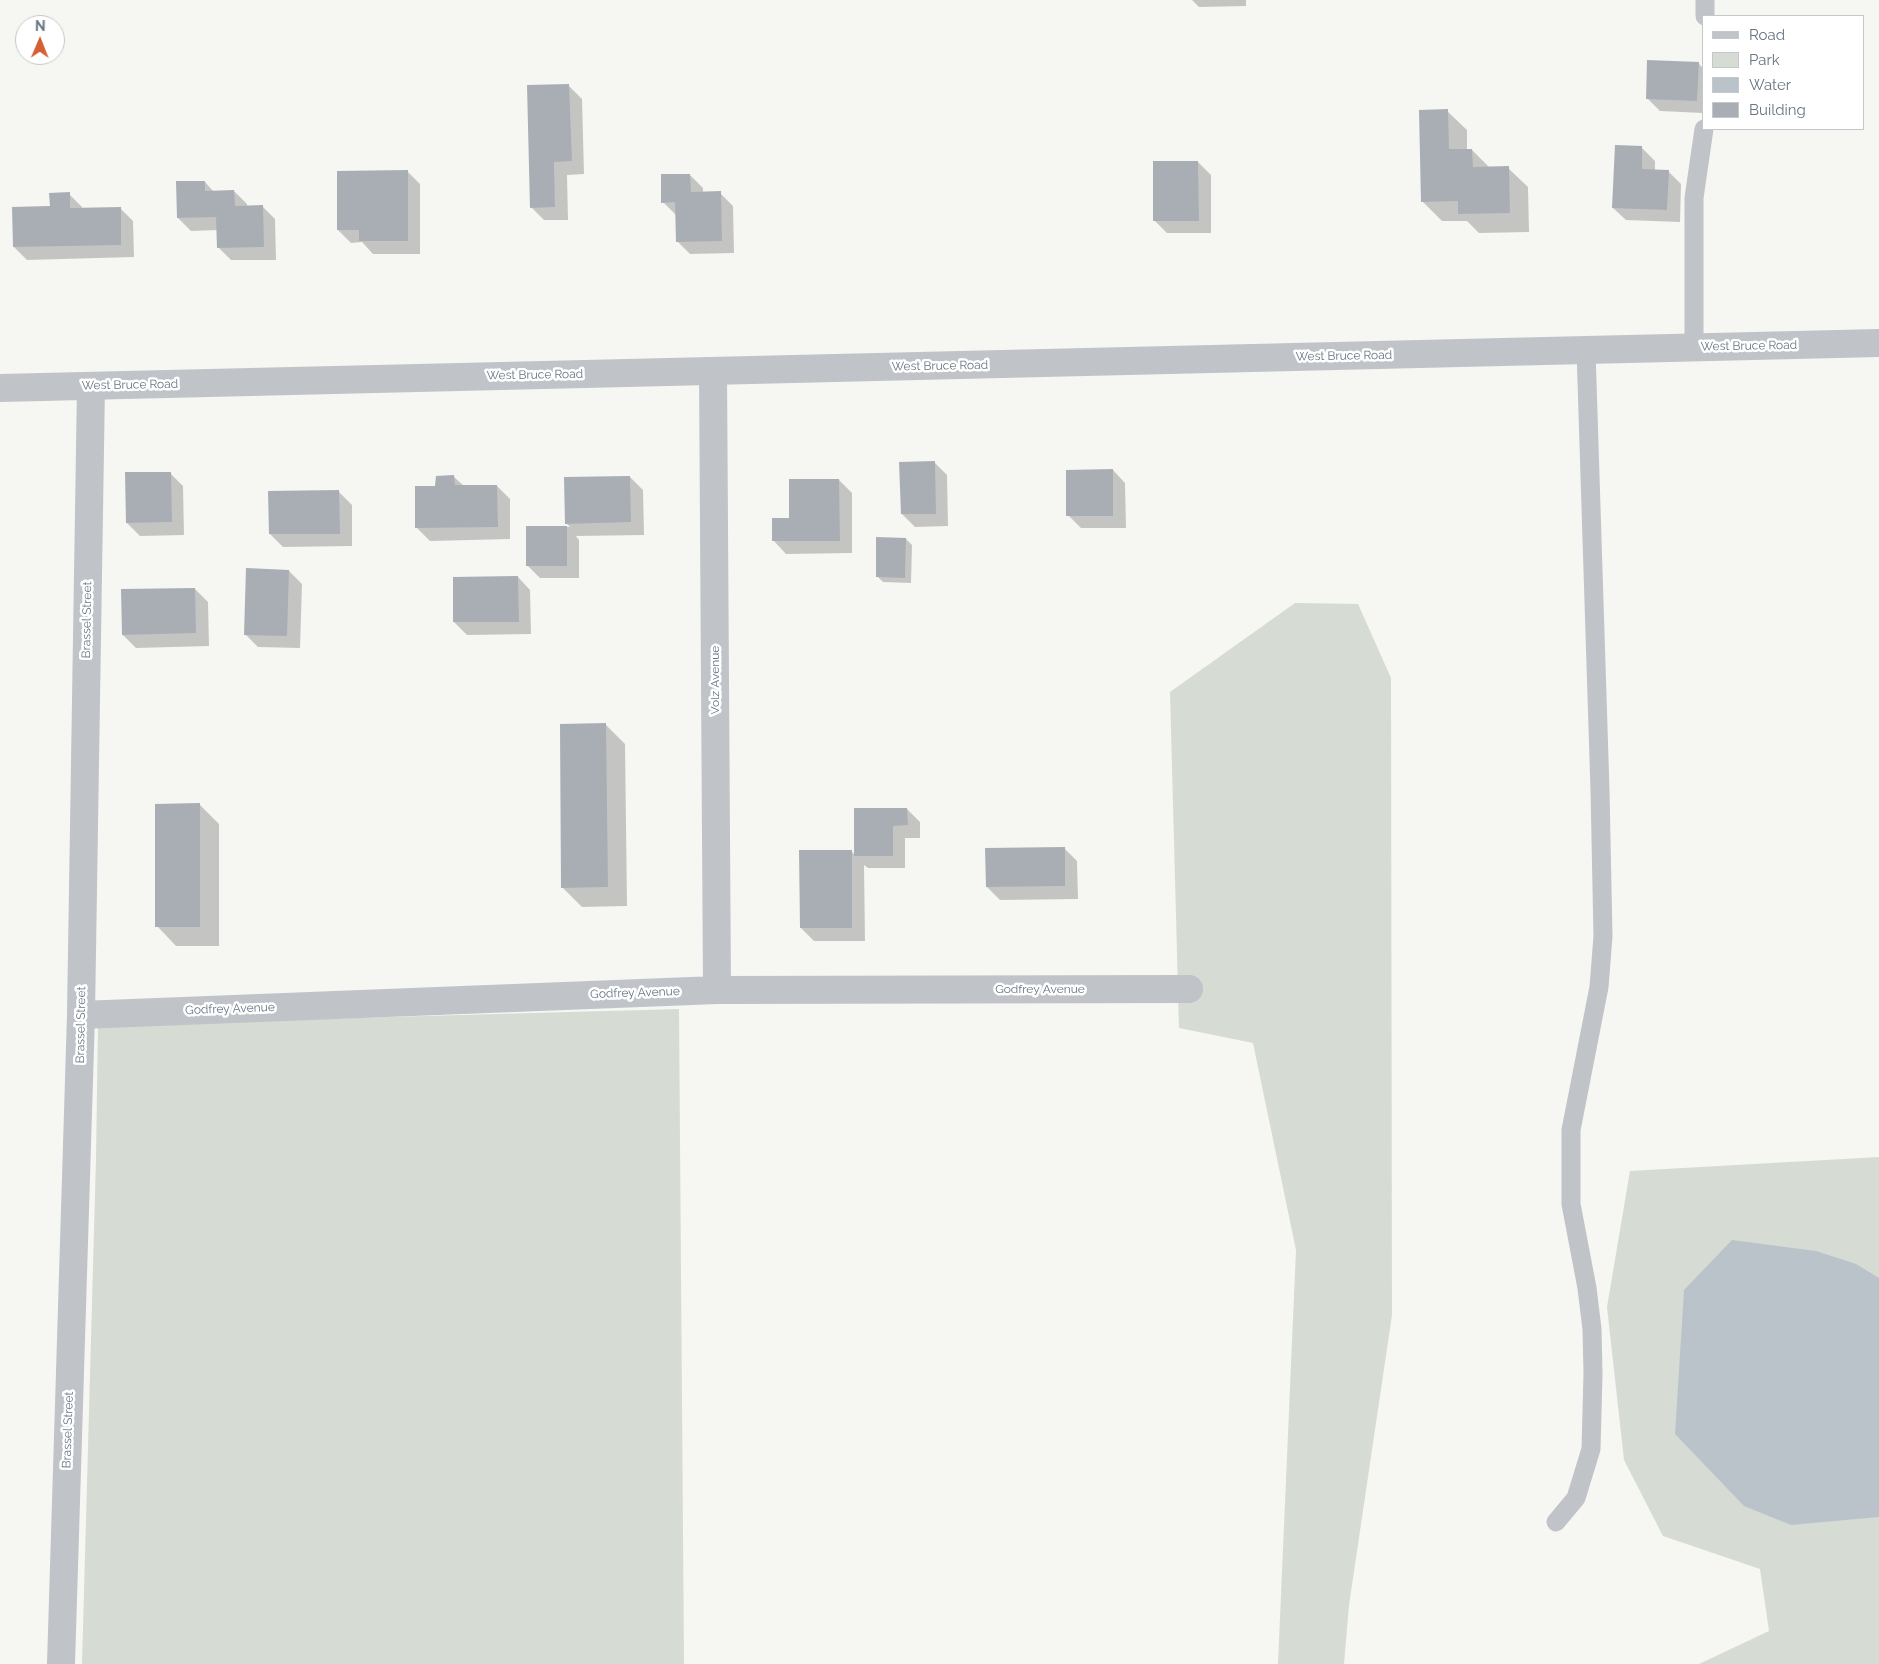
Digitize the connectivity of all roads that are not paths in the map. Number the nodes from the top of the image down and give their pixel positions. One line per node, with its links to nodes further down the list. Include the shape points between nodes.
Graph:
1 (1705, 0): 2 (lane)
2 (1705, 15)
3 (1704, 130): 5 (lane, via 1694,198)
4 (1879, 343): 5 (street, West Bruce Road)
5 (1694, 347): 6 (street, West Bruce Road)
6 (1586, 350): 7 (street, West Bruce Road); 13 (lane, via 1603,936 1599,987 1571,1130 1571,1204 1587,1288 1593,1374 1591,1449 1576,1498)
7 (713, 371): 8 (street, West Bruce Road); 11 (street, Volz Avenue)
8 (91, 386): 9 (street, West Bruce Road); 12 (street, Brassel Street)
9 (0, 388)
10 (1190, 989): 11 (street, Godfrey Avenue)
11 (717, 990): 12 (street, Godfrey Avenue)
12 (81, 1015): 14 (street, Brassel Street)
13 (1556, 1522)
14 (61, 1664)

